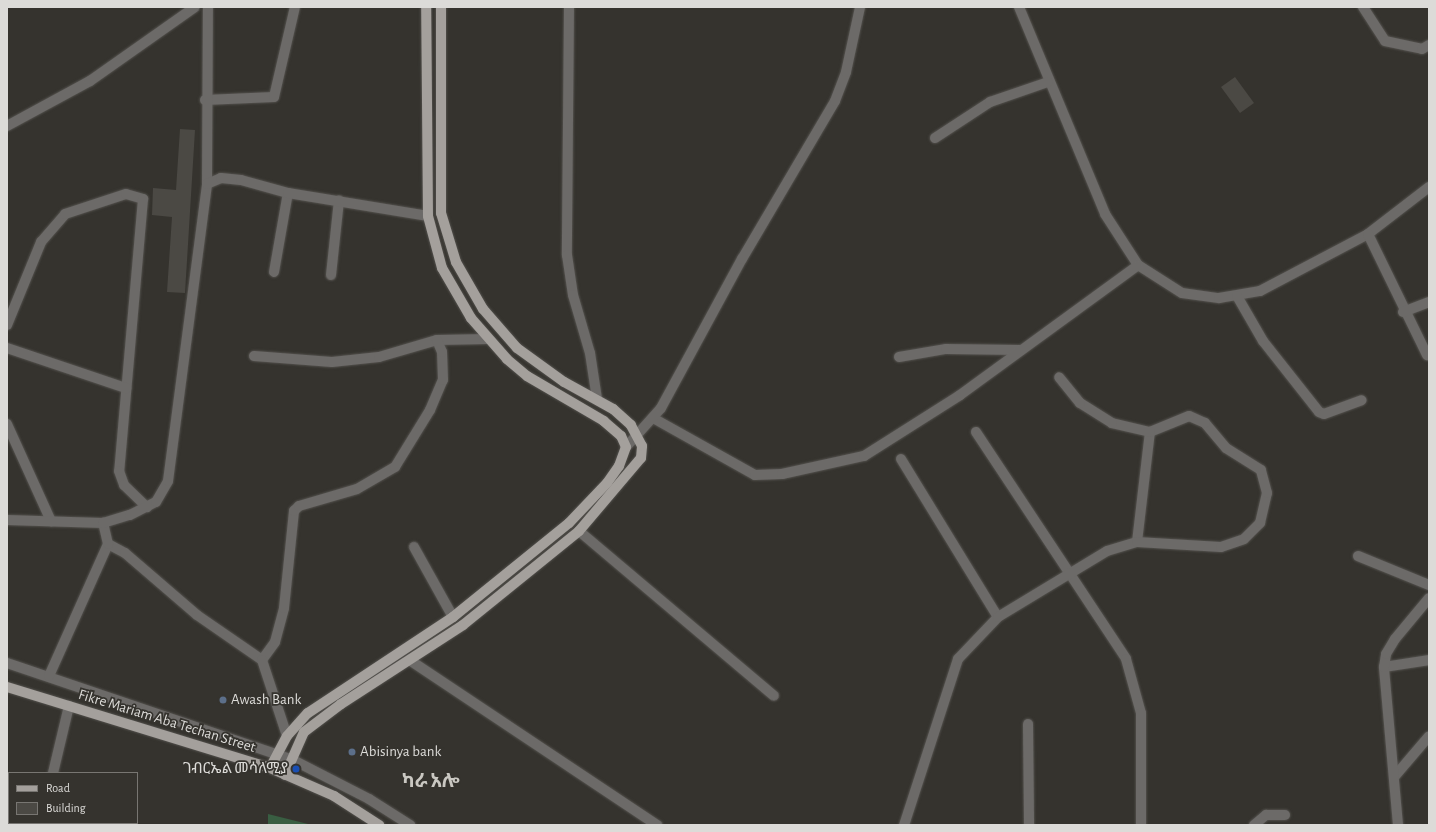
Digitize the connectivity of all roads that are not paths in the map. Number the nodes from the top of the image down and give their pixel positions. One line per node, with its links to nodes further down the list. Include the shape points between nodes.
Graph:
1 (195, 7): 13 (street, via 90,81)
2 (208, 7): 12 (street)
3 (295, 7): 12 (street, via 274,97)
4 (426, 7): 19 (main road)
5 (441, 7): 37 (main road, via 441,213 447,240 470,291 517,348 564,382)
6 (569, 7): 37 (street, via 566,255 573,295 590,354)
7 (860, 7): 39 (street, via 846,72 835,101)
8 (1019, 7): 11 (street)
9 (1363, 7): 10 (street, via 1386,41 1422,49)
10 (1429, 44)
11 (1048, 82): 14 (street, via 990,102); 21 (street, via 1105,214)
12 (205, 100): 15 (street)
13 (7, 126)
14 (935, 138)
15 (207, 184): 17 (street, via 228,179); 46 (street, via 168,481 156,502)
16 (1429, 187): 20 (street)
17 (288, 193): 18 (street); 22 (street)
18 (339, 200): 19 (street); 23 (street)
19 (428, 216): 28 (main road, via 442,268 457,298)
20 (1368, 234): 24 (street, via 1260,291); 26 (street)
21 (1138, 265): 24 (street, via 1182,293 1219,298); 31 (street)
22 (274, 272)
23 (331, 275)
24 (1237, 296): 38 (street, via 1263,341 1319,412 1324,414)
25 (1429, 302): 26 (street)
26 (1403, 312): 32 (street)
27 (7, 325): 36 (street, via 41,242 65,214 126,194 143,199)
28 (488, 339): 29 (street); 44 (main road, via 527,376 604,421 621,436)
29 (437, 340): 33 (street, via 379,357 332,362); 60 (street, via 444,367 443,380 406,452 395,467 357,489 299,506 294,511 284,608 275,642)
30 (7, 348): 36 (street)
31 (1021, 350): 34 (street, via 946,349); 39 (street, via 887,444 864,456 805,470 755,475)
32 (1427, 355)
33 (254, 356)
34 (899, 357)
35 (1059, 377): 42 (street, via 1080,403 1112,423)
36 (126, 388): 46 (street, via 119,471 124,485)
37 (596, 399): 43 (main road, via 631,425)
38 (1362, 400)
39 (653, 418): 43 (street)
40 (7, 424): 48 (street)
41 (976, 432): 55 (street)
42 (1150, 432): 51 (street); 51 (street, via 1189,416 1198,418 1226,448 1261,470 1267,493 1260,523 1244,540 1221,547)
43 (638, 436): 44 (street); 50 (main road, via 641,458)
44 (626, 447): 58 (main road, via 619,466 589,504)
45 (900, 459): 59 (street)
46 (147, 507): 49 (street)
47 (7, 520): 48 (street)
48 (51, 521): 49 (street)
49 (103, 523): 52 (street)
50 (579, 531): 62 (main road, via 463,625); 67 (street)
51 (1137, 542): 55 (street, via 1107,551)
52 (108, 544): 60 (street, via 125,553 191,610); 65 (street)
53 (414, 547): 58 (street)
54 (1358, 556): 56 (street)
55 (1071, 573): 59 (street); 84 (street, via 1126,659 1135,684 1141,713)
56 (1429, 585)
57 (1429, 598): 64 (street, via 1395,639 1386,654)
58 (453, 617): 70 (main road, via 308,713)
59 (998, 617): 82 (street, via 958,659)
60 (262, 660): 70 (street)
61 (1429, 660): 64 (street)
62 (411, 661): 73 (main road, via 318,720 304,732); 81 (street)
63 (7, 663): 65 (street)
64 (1384, 667): 77 (street)
65 (49, 676): 72 (street)
66 (7, 686): 68 (main road, Fikre Mariam Aba Techan Street)
67 (774, 696)
68 (69, 706): 74 (main road, Fikre Mariam Aba Techan Street); 75 (street)
69 (1028, 724): 83 (street)
70 (287, 736): 72 (main road)
71 (1429, 736): 77 (street)
72 (278, 754): 73 (street); 74 (main road)
73 (291, 759): 76 (main road); 80 (street, via 369,799)
74 (270, 768): 76 (main road, Fikre Mariam Aba Techan Street)
75 (53, 772)
76 (285, 774): 79 (main road, Fikre Mariam Aba Techan Street, via 334,796)
77 (1395, 776): 86 (street)
78 (1285, 814): 85 (street, via 1266,815)
79 (379, 825)
80 (410, 825)
81 (657, 825)
82 (904, 825)
83 (1029, 825)
84 (1141, 825)
85 (1254, 825)
86 (1398, 825)

